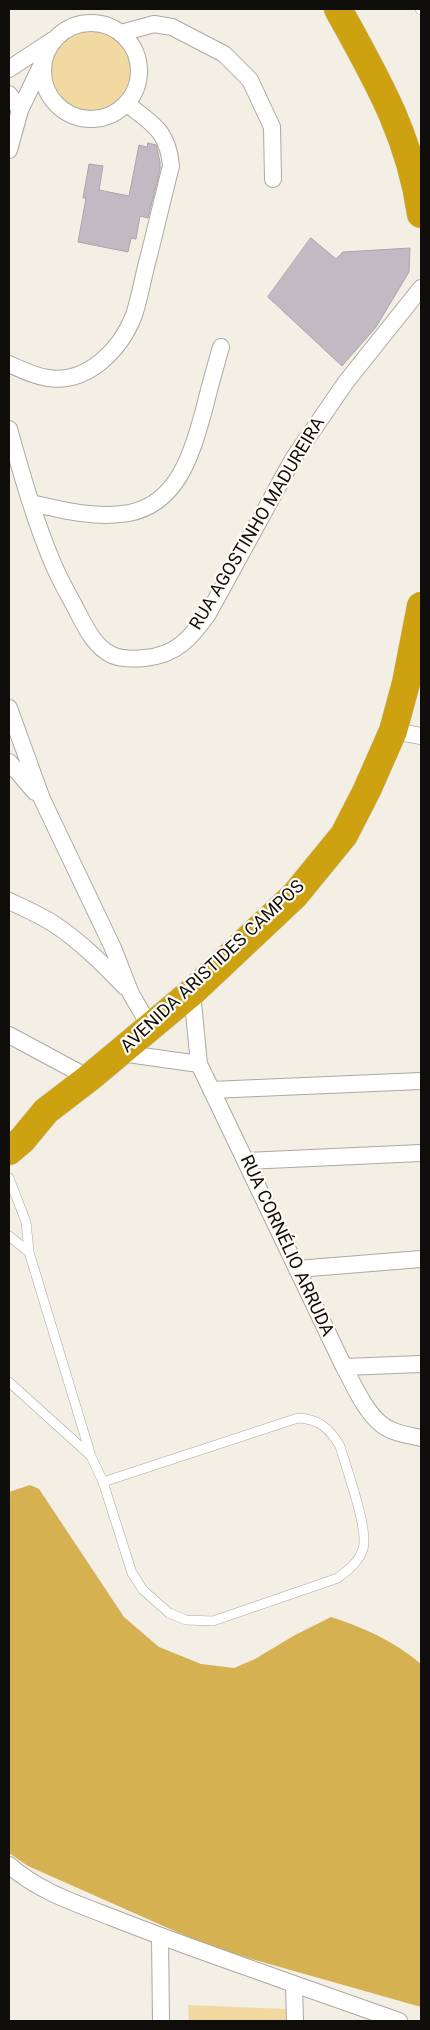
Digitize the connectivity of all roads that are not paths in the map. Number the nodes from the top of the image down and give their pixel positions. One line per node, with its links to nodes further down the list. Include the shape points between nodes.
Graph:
1 (326, 9): 7 (highway)
2 (338, 9): 7 (highway)
3 (121, 33): 4 (street, via 105,25 87,23 70,28); 9 (street, via 132,44 140,74 137,89); 12 (street, via 154,24 172,27 224,54 250,80 272,127)
4 (55, 39): 5 (street); 6 (street)
5 (44, 60): 9 (street, via 43,78 49,96 61,109 77,118 95,120 113,115); 10 (street)
6 (9, 69)
7 (379, 83): 13 (highway, via 402,133 418,189)
8 (9, 94): 10 (street)
9 (127, 104): 16 (street, via 163,135 169,148 171,166 134,314 106,358 86,371 68,378 50,379)
10 (20, 110): 11 (street)
11 (9, 150)
12 (273, 179)
13 (421, 214)
14 (421, 288): 18 (street, RUA AGOSTINHO MADUREIRA, via 346,382 293,459 208,614 195,633 178,647 161,656 133,659 112,655 98,644 54,567)
15 (221, 348): 18 (street, via 194,448 171,488 155,502 130,513 108,514 87,514)
16 (9, 364)
17 (9, 429): 18 (street, RUA AGOSTINHO MADUREIRA)
18 (30, 503)
19 (421, 606): 21 (highway, AVENIDA ARISTIDES CAMPOS)
20 (9, 708): 24 (street)
21 (393, 731): 22 (street); 26 (highway, AVENIDA ARISTIDES CAMPOS, via 368,790 344,835 324,861 296,895)
22 (421, 736)
23 (9, 762): 24 (street)
24 (42, 800): 27 (street, via 113,948)
25 (9, 901): 27 (street, via 53,923 77,941)
26 (192, 992): 28 (highway, AVENIDA ARISTIDES CAMPOS); 31 (street, RUA CORNÉLIO ARRUDA)
27 (131, 994): 28 (street)
28 (151, 1028): 30 (highway, AVENIDA ARISTIDES CAMPOS)
29 (9, 1035): 32 (street)
30 (121, 1052): 31 (street); 32 (highway, AVENIDA ARISTIDES CAMPOS)
31 (199, 1064): 34 (street, RUA CORNÉLIO ARRUDA)
32 (89, 1078): 35 (highway, AVENIDA ARISTIDES CAMPOS)
33 (421, 1081): 34 (street)
34 (211, 1090): 39 (street, RUA CORNÉLIO ARRUDA)
35 (46, 1111): 36 (highway, AVENIDA ARISTIDES CAMPOS); 37 (highway, AVENIDA ARISTIDES CAMPOS)
36 (9, 1124)
37 (9, 1151)
38 (421, 1153): 39 (street)
39 (246, 1161): 44 (street, RUA CORNÉLIO ARRUDA)
40 (9, 1178): 42 (lane, via 26,1222)
41 (9, 1236): 42 (lane)
42 (30, 1252): 49 (lane)
43 (421, 1259): 44 (street)
44 (297, 1270): 46 (street, RUA CORNÉLIO ARRUDA)
45 (421, 1364): 46 (street)
46 (344, 1367): 48 (street, RUA CORNÉLIO ARRUDA, via 381,1424 401,1434)
47 (9, 1382): 49 (lane)
48 (421, 1438)
49 (91, 1456): 50 (lane)
50 (103, 1482): 50 (lane, via 132,1573 142,1590 169,1613 186,1620 212,1621 338,1578 352,1567 364,1547 364,1532 340,1446 332,1434 311,1419 298,1418)
51 (9, 1865): 52 (street, via 21,1876 53,1894)
52 (160, 1937): 53 (street); 54 (street)
53 (294, 1984): 55 (street); 56 (street)
54 (161, 2021)
55 (295, 2021)
56 (400, 2021)

